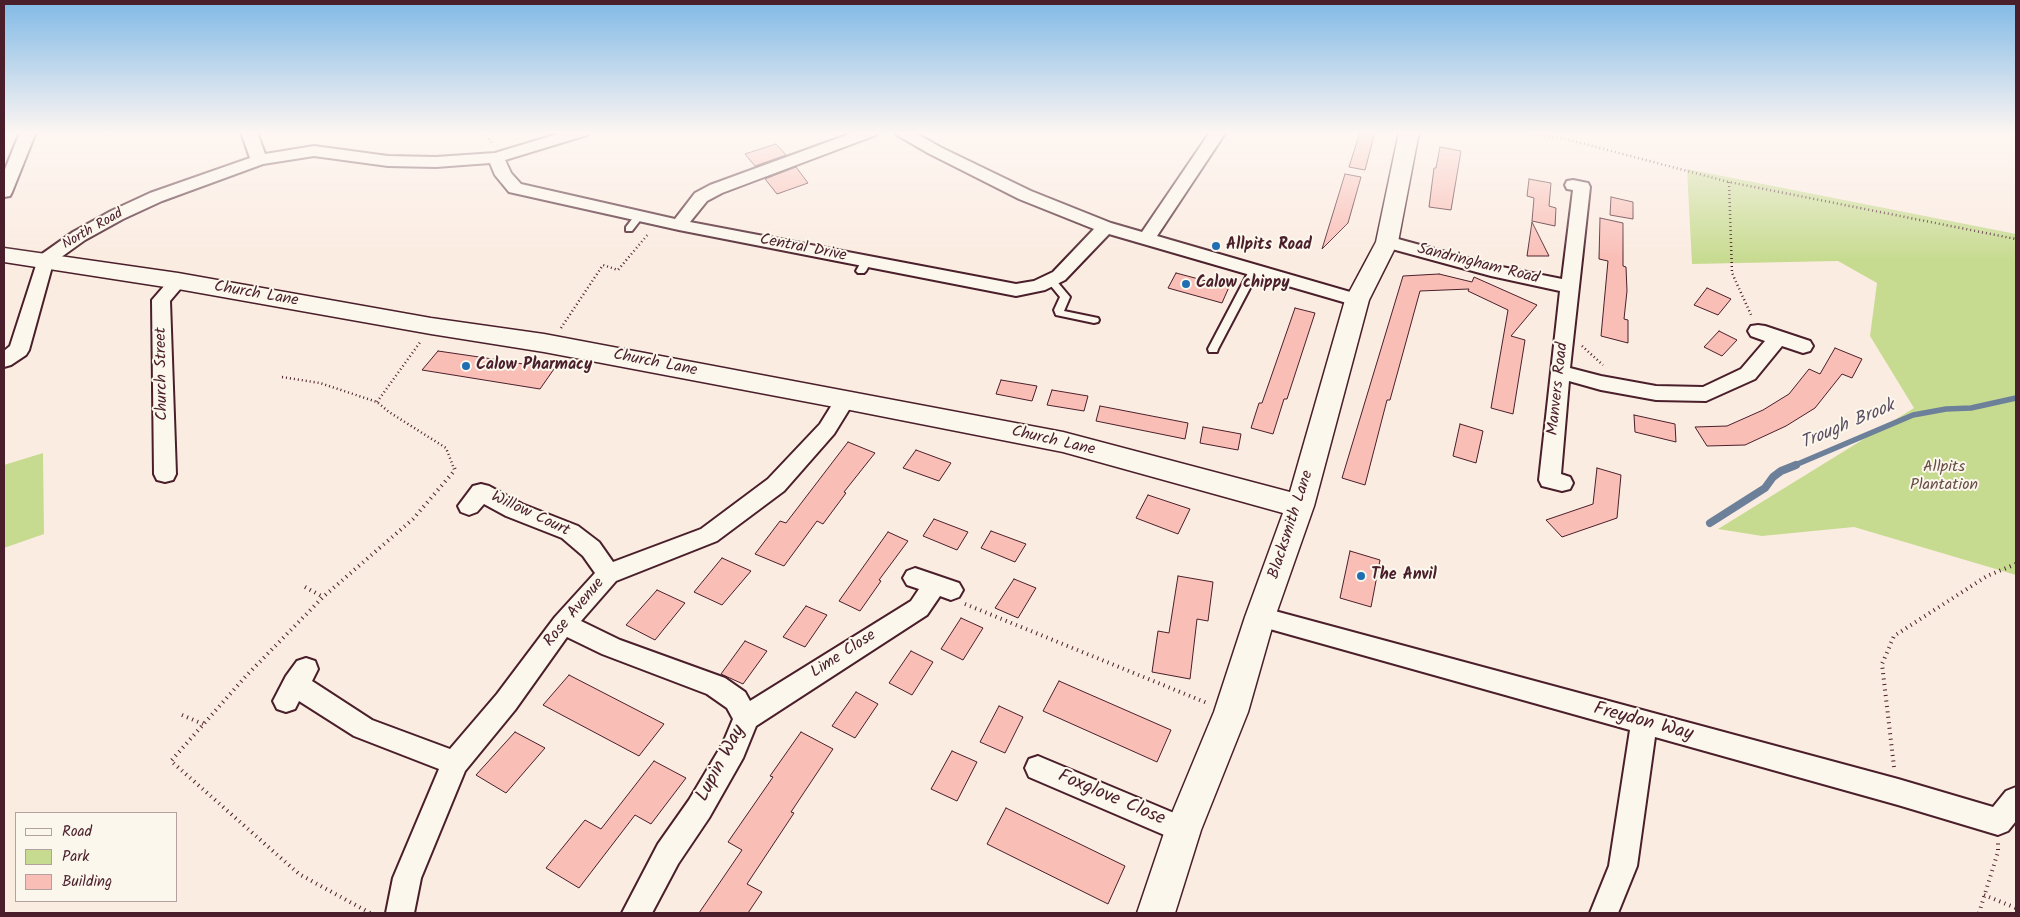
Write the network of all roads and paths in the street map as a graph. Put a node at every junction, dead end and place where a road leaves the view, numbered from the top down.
1 (11, 175) edge
2 (217, 175) edge
3 (503, 175) edge
4 (754, 175) edge
5 (983, 175) edge
6 (1189, 175) edge
7 (1400, 175) edge
8 (1702, 175) edge
9 (1729, 182) junction
10 (1573, 185) dead end
11 (4, 192) edge
12 (659, 221) junction
13 (679, 225) junction
14 (1106, 227) junction
15 (2016, 239) edge
16 (1146, 240) junction
17 (1387, 242) junction
18 (4, 255) edge
19 (45, 260) junction
20 (1254, 271) junction
21 (1051, 280) junction
22 (178, 281) junction
23 (1570, 287) junction
24 (1357, 300) junction
25 (1094, 320) dead end
26 (432, 326) junction
27 (1758, 331) joint
28 (1565, 332) junction
29 (1778, 338) junction
30 (544, 343) junction
31 (1803, 346) dead end
32 (1213, 350) dead end
33 (4, 360) edge
34 (1560, 372) junction
35 (282, 377) dead end
36 (1630, 388) junction
37 (845, 400) junction
38 (165, 474) dead end
39 (1549, 480) dead end
40 (480, 494) dead end
41 (1300, 506) junction
42 (2016, 564) edge
43 (608, 574) junction
44 (934, 584) joint
45 (305, 588) dead end
46 (323, 597) dead end
47 (1260, 617) junction
48 (562, 624) junction
49 (296, 685) dead end
50 (1231, 712) junction
51 (182, 715) dead end
52 (746, 718) junction
53 (1644, 723) junction
54 (203, 724) dead end
55 (455, 763) junction
56 (1038, 768) dead end
57 (1898, 792) junction
58 (2016, 800) edge
59 (1998, 822) junction
60 (1183, 830) junction
61 (1984, 895) junction
62 (2016, 908) edge
63 (400, 913) edge
64 (636, 913) edge
65 (1156, 913) edge
66 (1604, 913) edge
67 (1979, 913) edge

1 - 11 street
2 - 19 street, North Road
3 - 12 street, Central Drive
4 - 13 street
5 - 14 street
6 - 16 street
7 - 17 street, Blacksmith Lane
8 - 9 path
9 - 15 path
9 - 27 path
10 - 23 street, Manvers Road
12 - 13 street, Central Drive
12 - 30 path
13 - 21 street, Central Drive
14 - 16 street
14 - 21 street, Central Drive
16 - 20 street
17 - 23 street, Sandringham Road
17 - 24 street, Blacksmith Lane
18 - 19 street, Church Lane
19 - 22 street, Church Lane
19 - 33 street
20 - 24 street
20 - 32 lane
21 - 25 lane
22 - 26 street, Church Lane
22 - 38 street, Church Street
23 - 28 street, Manvers Road
24 - 41 street, Blacksmith Lane
26 - 30 street, Church Lane
26 - 35 path
27 - 29 street
28 - 34 street, Manvers Road
28 - 36 path
29 - 31 street
29 - 36 street
30 - 37 street, Church Lane
34 - 36 street
34 - 39 street, Manvers Road
37 - 41 street, Church Lane
37 - 43 street, Rose Avenue
40 - 43 street, Willow Court
41 - 47 street, Blacksmith Lane
42 - 57 path
43 - 48 street, Rose Avenue
44 - 50 path
44 - 52 street, Lime Close
45 - 46 path
47 - 50 street, Blacksmith Lane
47 - 53 street, Freydon Way
48 - 52 street, Lupin Way
48 - 55 street, Rose Avenue
49 - 55 street
50 - 60 street, Blacksmith Lane
51 - 54 path
52 - 64 street, Lupin Way
53 - 57 street, Freydon Way
53 - 66 street
55 - 63 street, Rose Avenue
56 - 60 street, Foxglove Close
57 - 59 street, Freydon Way
58 - 59 street
59 - 61 path
60 - 65 street, Blacksmith Lane
61 - 62 path
61 - 67 path

